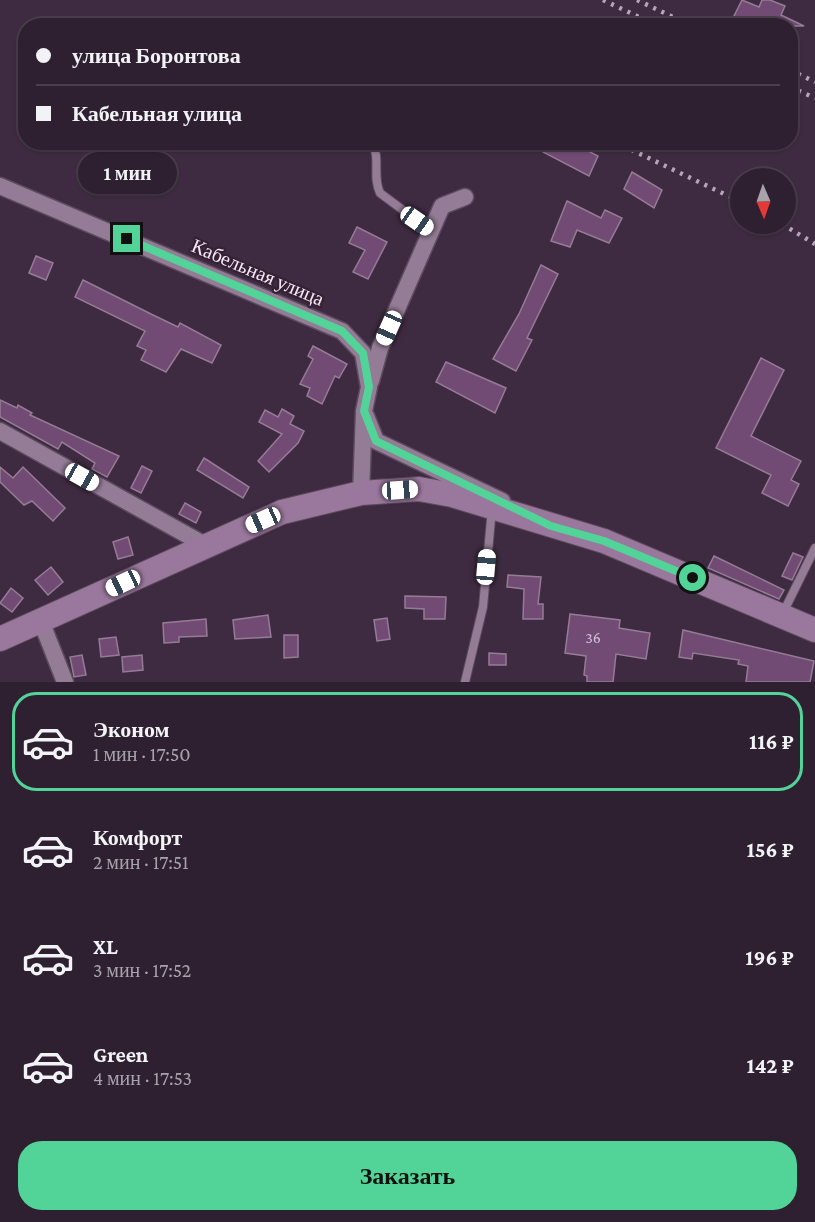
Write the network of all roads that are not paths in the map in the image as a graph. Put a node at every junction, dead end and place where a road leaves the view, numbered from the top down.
1 (375, 150) edge
2 (0, 186) edge
3 (465, 197) dead end
4 (431, 231) junction
5 (369, 387) junction
6 (364, 411) junction
7 (0, 431) edge
8 (361, 492) junction
9 (492, 506) junction
10 (551, 526) junction
11 (205, 545) junction
12 (815, 548) edge
13 (781, 616) junction
14 (41, 621) junction
15 (815, 630) edge
16 (0, 639) edge
17 (65, 682) edge
18 (465, 682) edge

1 - 4 lane
2 - 5 street, Кабельная улица
3 - 4 street
4 - 5 street
5 - 6 street, Кабельная улица
6 - 8 street, Кабельная улица
6 - 10 street
7 - 11 street
8 - 9 street
8 - 11 street
9 - 10 street
9 - 18 lane
10 - 13 street
11 - 14 street
12 - 13 lane
13 - 15 street
14 - 16 street
14 - 17 street

